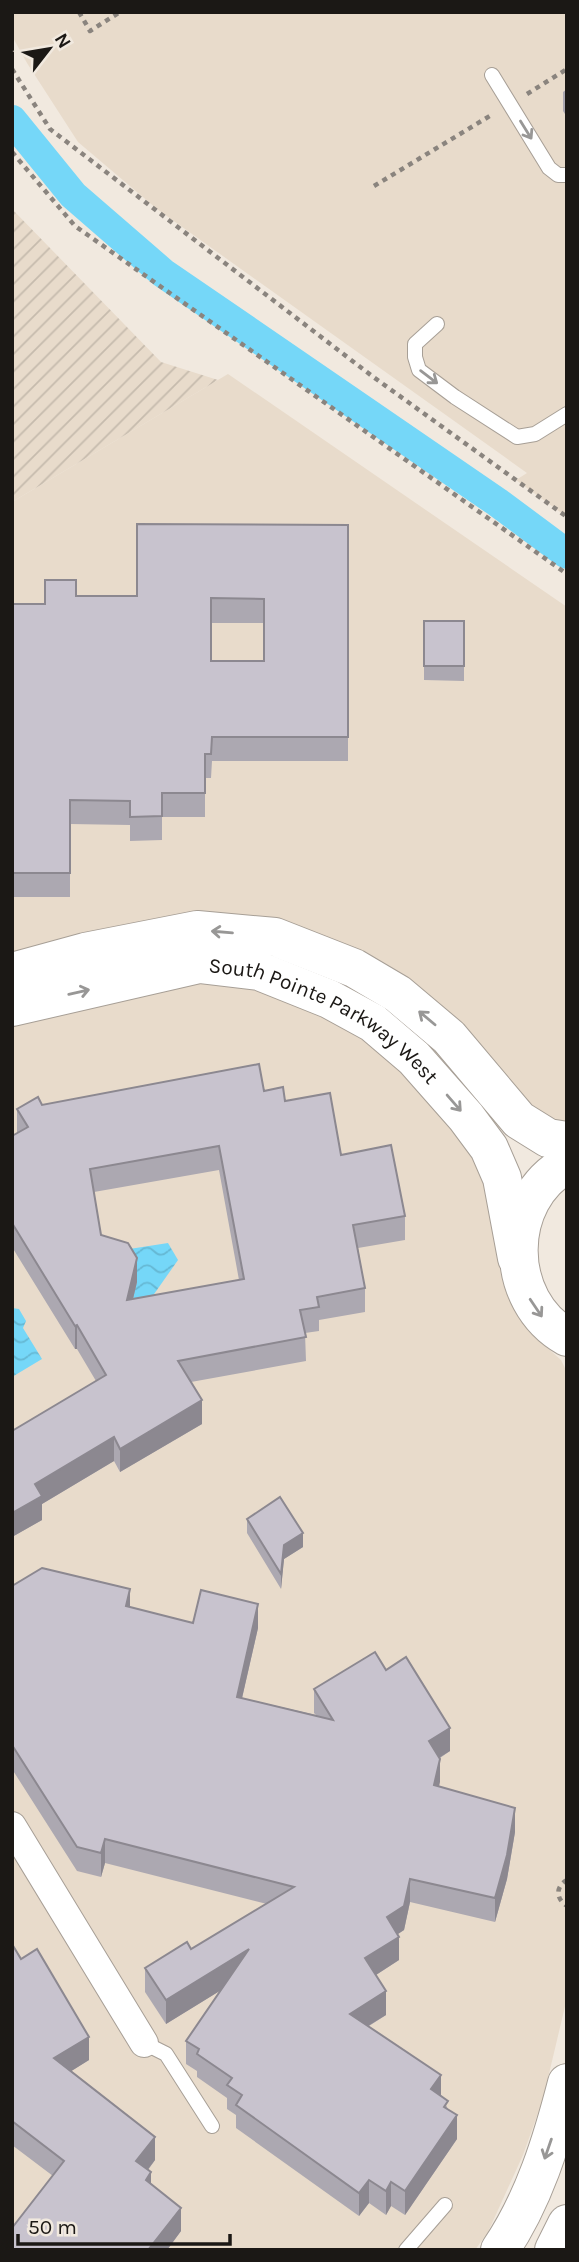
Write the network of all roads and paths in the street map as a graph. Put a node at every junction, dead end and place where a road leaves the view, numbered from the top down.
1 (79, 12) edge
2 (120, 12) edge
3 (12, 69) edge
4 (567, 69) edge
5 (492, 75) dead end
6 (520, 99) dead end
7 (502, 109) dead end
8 (12, 152) edge
9 (567, 175) edge
10 (374, 186) dead end
11 (437, 324) dead end
12 (567, 414) edge
13 (567, 517) edge
14 (567, 574) edge
15 (12, 972) edge
16 (12, 1007) edge
17 (567, 1141) edge
18 (567, 1164) edge
19 (517, 1258) junction
20 (567, 1338) edge
21 (12, 1826) edge
22 (567, 1880) edge
23 (567, 1906) edge
24 (144, 2043) joint
25 (567, 2083) edge
26 (212, 2126) dead end
27 (444, 2204) dead end
28 (567, 2224) edge
29 (406, 2250) edge
30 (500, 2250) edge
31 (554, 2250) edge

1 - 2 path
3 - 13 path
4 - 6 path
5 -> 9 lane
7 - 10 path
8 - 14 path
11 -> 12 lane
17 -> 15 street, South Pointe Parkway West
16 -> 19 street, South Pointe Parkway West
18 - 19 street
19 -> 20 street, South Pointe Parkway West
21 - 24 street
22 - 23 path
24 - 26 lane
25 -> 30 street
27 - 29 lane
28 - 31 street

